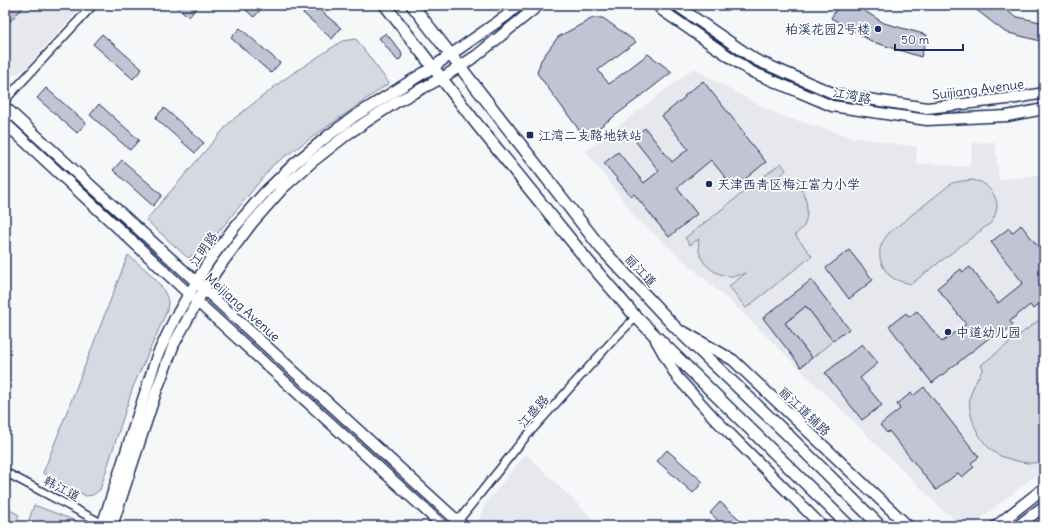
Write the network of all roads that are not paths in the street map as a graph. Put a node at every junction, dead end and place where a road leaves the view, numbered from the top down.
1 (93, 5) edge
2 (385, 5) edge
3 (412, 5) edge
4 (519, 5) edge
5 (539, 5) edge
6 (657, 5) edge
7 (676, 5) edge
8 (451, 54) junction
9 (433, 67) junction
10 (460, 67) junction
11 (442, 78) junction
12 (1044, 93) edge
13 (5, 100) edge
14 (5, 107) edge
15 (1044, 109) edge
16 (5, 123) edge
17 (196, 282) junction
18 (204, 289) junction
19 (188, 294) junction
20 (197, 301) junction
21 (636, 317) junction
22 (675, 327) junction
23 (654, 335) junction
24 (5, 472) edge
25 (1044, 488) edge
26 (1044, 506) edge
27 (458, 524) edge
28 (106, 525) edge
29 (443, 526) edge
30 (822, 526) edge
31 (850, 526) edge
32 (880, 526) edge
33 (908, 526) edge
34 (996, 526) edge
35 (1018, 526) edge

1 - 13 street
2 - 9 main road
3 - 8 main road, 丽江道
4 - 8 street, 江明路
5 - 10 street, 江明路
6 - 15 street, 江湾路
7 - 12 street, Suijiang Avenue
8 - 9 street, 江明路
8 - 10 main road, 丽江道
9 - 11 main road
9 - 17 street, 江明路
10 - 11 street, 江明路
10 - 22 main road, 丽江道
11 - 18 street, 江明路
11 - 21 main road
14 - 17 street, Meijiang Avenue
16 - 19 street, Meijiang Avenue
17 - 18 street, Meijiang Avenue
17 - 19 street, 江明路
18 - 20 street, 江明路
18 - 27 street, Meijiang Avenue
19 - 20 street, Meijiang Avenue
19 - 28 street, 江明路
20 - 28 street, 江明路
20 - 29 street, Meijiang Avenue
21 - 23 main road
21 - 27 street, 江盛路
22 - 32 main road, 丽江道
22 - 33 street, 丽江道辅路
23 - 30 street
23 - 31 main road
24 - 28 street, 韩江道
25 - 34 street
26 - 35 street

